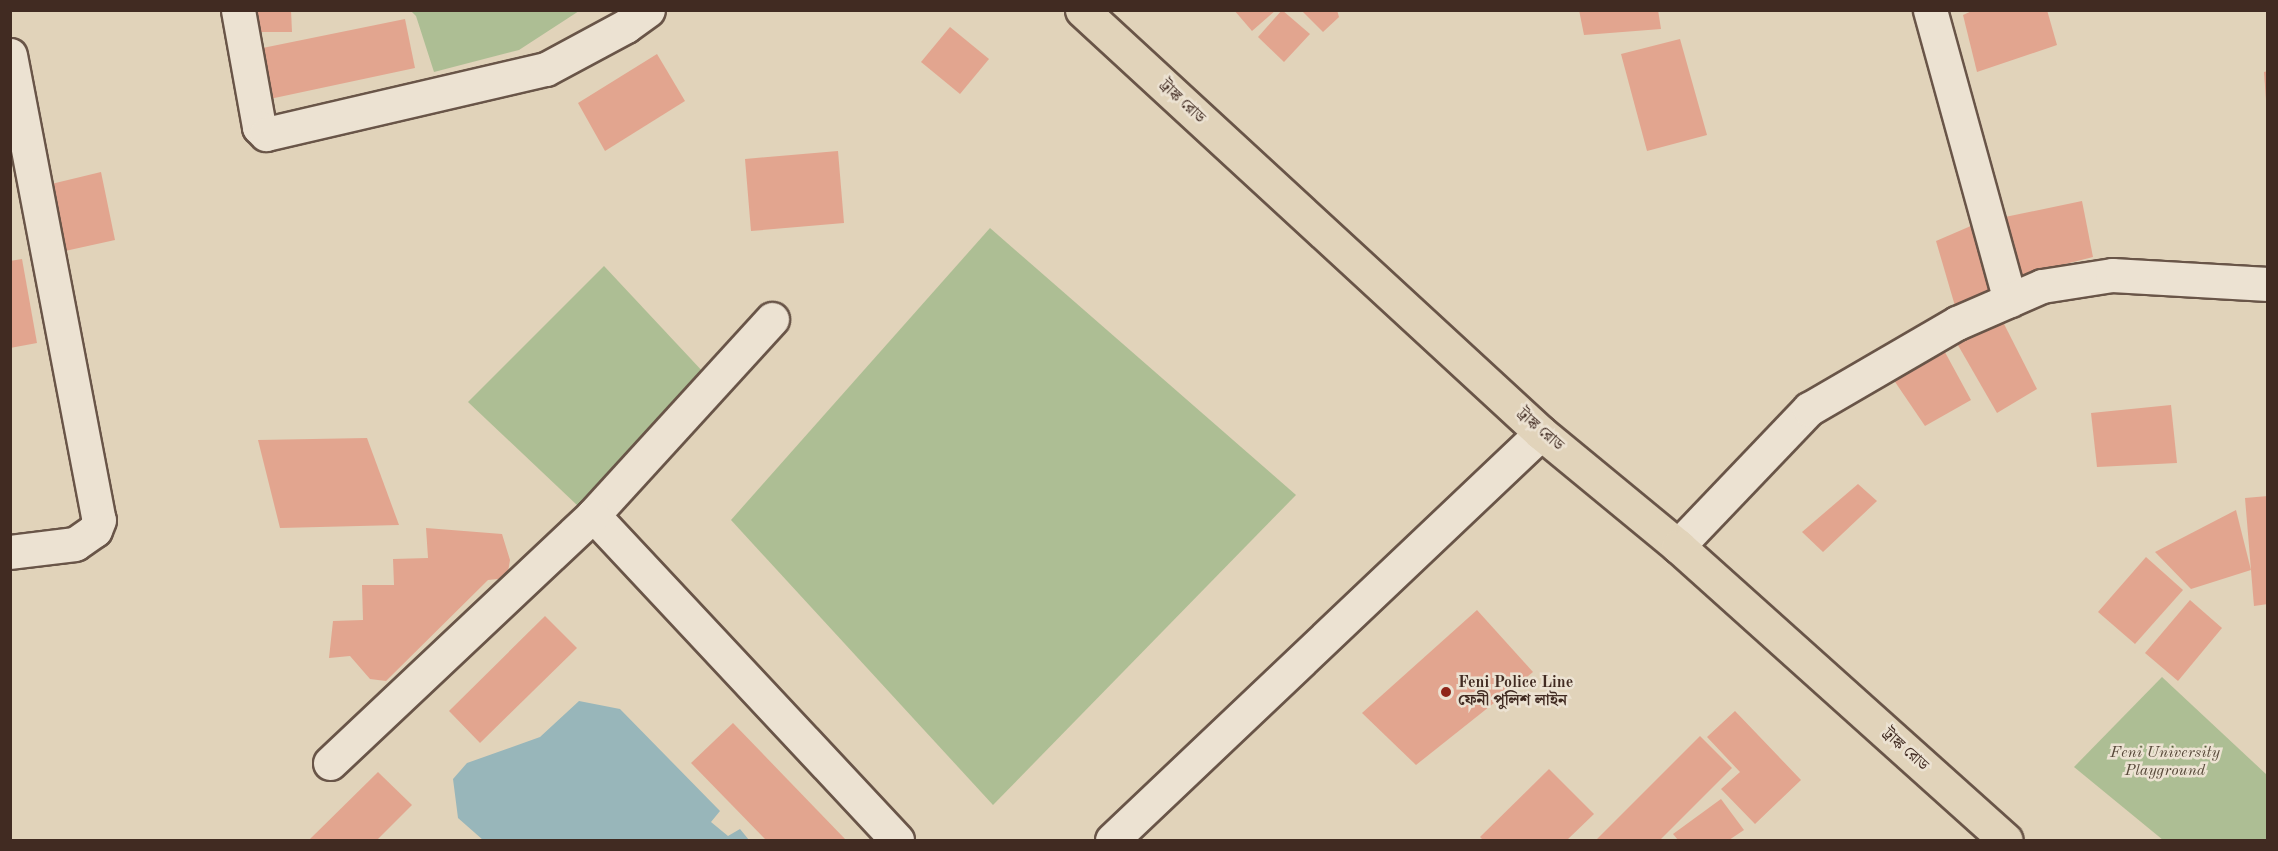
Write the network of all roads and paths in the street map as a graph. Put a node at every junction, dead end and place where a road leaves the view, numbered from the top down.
1 (238, 10) edge
2 (648, 10) edge
3 (1083, 10) edge
4 (1930, 10) edge
5 (10, 55) edge
6 (16, 117) edge
7 (2268, 284) edge
8 (2010, 300) junction
9 (772, 319) dead end
10 (1541, 433) junction
11 (593, 515) junction
12 (1678, 546) junction
13 (10, 552) edge
14 (330, 763) dead end
15 (897, 840) edge
16 (1112, 840) edge
17 (2006, 840) edge

1 - 2 street
3 - 10 main road, ট্রাঙ্ক রোড
4 - 8 street
5 - 6 street
6 - 13 street
7 - 8 street
8 - 12 street
9 - 11 street
10 - 12 main road, ট্রাঙ্ক রোড
10 - 16 street
11 - 14 street
11 - 15 street
12 - 17 main road, ট্রাঙ্ক রোড

